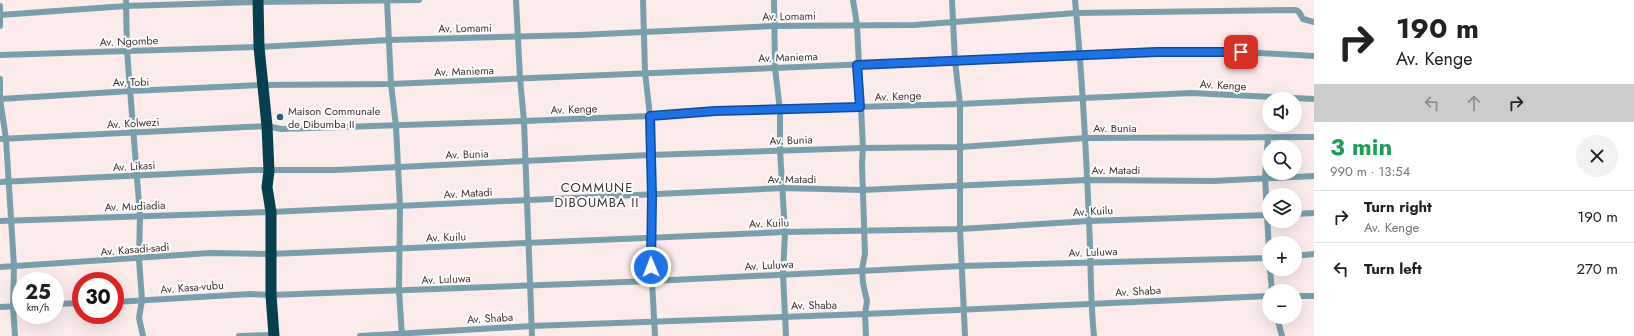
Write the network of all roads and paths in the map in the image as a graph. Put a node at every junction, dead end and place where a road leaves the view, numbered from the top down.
1 (387, 0) edge
2 (419, 0) edge
3 (516, 0) edge
4 (643, 0) edge
5 (774, 0) edge
6 (853, 0) edge
7 (952, 0) edge
8 (1074, 0) edge
9 (258, 1) edge
10 (126, 3) edge
11 (0, 6) edge
12 (1076, 13) junction
13 (0, 15) edge
14 (952, 21) junction
15 (1314, 22) edge
16 (857, 25) junction
17 (0, 26) edge
18 (774, 26) junction
19 (644, 32) junction
20 (517, 37) junction
21 (389, 40) junction
22 (259, 47) junction
23 (127, 51) junction
24 (0, 55) edge
25 (1079, 55) junction
26 (1314, 56) edge
27 (955, 61) junction
28 (857, 65) junction
29 (775, 68) junction
30 (645, 72) junction
31 (520, 78) junction
32 (0, 79) edge
33 (391, 84) junction
34 (262, 85) junction
35 (131, 91) junction
36 (1084, 98) junction
37 (0, 99) edge
38 (1314, 99) edge
39 (960, 104) junction
40 (860, 107) junction
41 (780, 110) junction
42 (650, 116) junction
43 (524, 122) junction
44 (267, 126) junction
45 (396, 126) junction
46 (135, 133) junction
47 (1268, 137) junction
48 (1314, 137) edge
49 (1086, 138) junction
50 (3, 139) edge
51 (1268, 140) edge
52 (961, 146) junction
53 (863, 148) junction
54 (780, 150) junction
55 (650, 155) junction
56 (525, 161) junction
57 (397, 166) junction
58 (269, 172) junction
59 (137, 176) junction
60 (1302, 176) edge
61 (1314, 176) edge
62 (1262, 178) edge
63 (1087, 180) junction
64 (0, 182) edge
65 (8, 182) junction
66 (960, 186) junction
67 (784, 188) junction
68 (862, 190) junction
69 (652, 196) junction
70 (527, 200) junction
71 (400, 206) junction
72 (271, 212) junction
73 (1314, 213) edge
74 (1302, 214) edge
75 (1262, 215) edge
76 (140, 216) junction
77 (11, 220) junction
78 (0, 221) edge
79 (1089, 221) junction
80 (960, 229) junction
81 (863, 231) junction
82 (785, 232) junction
83 (651, 238) junction
84 (528, 243) junction
85 (399, 249) junction
86 (270, 254) junction
87 (1314, 254) edge
88 (1302, 255) edge
89 (1262, 258) edge
90 (139, 259) junction
91 (1090, 262) junction
92 (14, 266) junction
93 (962, 266) junction
94 (0, 267) edge
95 (14, 272) edge
96 (863, 272) junction
97 (783, 275) junction
98 (652, 281) junction
99 (529, 286) junction
100 (399, 290) junction
101 (271, 295) junction
102 (1262, 296) edge
103 (1302, 296) edge
104 (1314, 296) edge
105 (142, 300) junction
106 (124, 301) edge
107 (1090, 303) junction
108 (12, 306) edge
109 (0, 307) edge
110 (963, 309) junction
111 (865, 314) junction
112 (785, 315) junction
113 (654, 320) junction
114 (14, 324) edge
115 (1279, 324) edge
116 (532, 326) junction
117 (402, 334) edge
118 (276, 335) edge
119 (15, 336) edge
120 (143, 336) edge
121 (239, 336) edge
122 (360, 336) edge
123 (532, 336) edge
124 (655, 336) edge
125 (786, 336) edge
126 (866, 336) edge
127 (965, 336) edge
128 (1094, 336) edge
129 (1282, 336) edge

1 - 2 street
1 - 9 street
1 - 21 street
3 - 20 street
4 - 19 street
5 - 18 street
6 - 16 street
7 - 14 street
8 - 12 street
9 - 10 street
9 - 22 highway
10 - 13 street
10 - 23 street
11 - 13 street
12 - 14 street, Av. Lomami
12 - 15 street, Av. Lomami
12 - 25 street
13 - 17 street
14 - 16 street, Av. Lomami
14 - 27 street
16 - 18 street, Av. Lomami
16 - 28 street
18 - 19 street, Av. Lomami
18 - 29 street
19 - 20 street, Av. Lomami
19 - 30 street
20 - 21 street, Av. Lomami
20 - 31 street
21 - 22 street, Av. Lomami
21 - 33 street
22 - 23 street, Av. Ngombe
22 - 34 highway
23 - 24 street, Av. Ngombe
23 - 35 street
25 - 26 street, Av. Maniema
25 - 27 street, Av. Maniema
25 - 36 street
27 - 28 street, Av. Maniema
27 - 39 street
28 - 29 street, Av. Maniema
28 - 40 street
29 - 30 street, Av. Maniema
29 - 41 street
30 - 31 street, Av. Maniema
30 - 42 street
31 - 33 street, Av. Maniema
31 - 43 street
32 - 37 street
33 - 34 street, Av. Maniema
33 - 45 street
34 - 35 street, Av. Tobi
34 - 44 highway
35 - 37 street, Av. Tobi
35 - 46 street
36 - 38 street, Av. Kenge
36 - 39 street, Av. Kenge
36 - 49 street
37 - 50 street
39 - 40 street, Av. Kenge
39 - 52 street
40 - 41 street, Av. Kenge
40 - 53 street
41 - 42 street, Av. Kenge
41 - 54 street
42 - 43 street, Av. Kenge
42 - 55 street
43 - 45 street, Av. Kenge
43 - 56 street
44 - 45 street, Av. Kenge
44 - 46 street, Av. Kolwezi
44 - 58 highway
45 - 57 street
46 - 50 street, Av. Kolwezi
46 - 59 street
47 - 48 street, Av. Bunia
47 - 49 street, Av. Bunia
47 - 51 street
49 - 52 street, Av. Bunia
49 - 63 street
50 - 65 street
52 - 53 street, Av. Bunia
52 - 66 street
53 - 54 street, Av. Bunia
53 - 68 street
54 - 55 street, Av. Bunia
54 - 67 street
55 - 56 street, Av. Bunia
55 - 69 street
56 - 57 street, Av. Bunia
56 - 70 street
57 - 58 street, Av. Bunia
57 - 71 street
58 - 59 street, Av. Likasi
58 - 72 highway
59 - 65 street, Av. Likasi
59 - 76 street
60 - 61 street, Av. Matadi
62 - 63 street, Av. Matadi
63 - 66 street, Av. Matadi
63 - 79 street
64 - 65 street, Av. Likasi
65 - 77 street
66 - 68 street, Av. Matadi
66 - 80 street
67 - 68 street, Av. Matadi
67 - 69 street, Av. Matadi
67 - 82 street
68 - 81 street
69 - 70 street, Av. Matadi
69 - 83 street
70 - 71 street, Av. Matadi
70 - 84 street
71 - 72 street, Av. Matadi
71 - 85 street
72 - 76 street, Av. Mudiadia
72 - 86 highway
73 - 74 street
75 - 79 street, Av. Kuilu
76 - 77 street, Av. Mudiadia
76 - 90 street
77 - 78 street, Av. Mudiadia
77 - 92 street
79 - 80 street, Av. Kuilu
79 - 91 street
80 - 81 street, Av. Kuilu
80 - 93 street
81 - 82 street, Av. Kuilu
81 - 96 street
82 - 83 street, Av. Kuilu
82 - 97 street
83 - 84 street, Av. Kuilu
83 - 98 street
84 - 85 street, Av. Kuilu
84 - 99 street
85 - 86 street, Av. Kuilu
85 - 100 street
86 - 90 street, Av. Kasadi-sadi
86 - 101 highway
87 - 88 street
89 - 91 street, Av. Luluwa
90 - 92 street, Av. Kasadi-sadi
90 - 105 street
91 - 93 street, Av. Luluwa
91 - 107 street
92 - 94 street, Av. Kasadi-sadi
92 - 95 street
93 - 96 street, Av. Luluwa
93 - 110 street
96 - 97 street, Av. Luluwa
96 - 111 street
97 - 98 street, Av. Luluwa
97 - 112 street
98 - 99 street, Av. Luluwa
98 - 113 street
99 - 100 street, Av. Luluwa
99 - 116 street
100 - 101 street, Av. Luluwa
100 - 117 street
101 - 105 street, Av. Kasa-vubu
101 - 118 highway
102 - 107 street, Av. Shaba
103 - 104 street
105 - 106 street, Av. Kasa-vubu
105 - 120 street
107 - 110 street, Av. Shaba
107 - 128 street
108 - 109 street
110 - 111 street, Av. Shaba
110 - 127 street
111 - 112 street, Av. Shaba
111 - 126 street
112 - 113 street, Av. Shaba
112 - 125 street
113 - 116 street, Av. Shaba
113 - 124 street
114 - 119 street
115 - 129 street
116 - 117 street, Av. Shaba
116 - 123 street
117 - 122 street, Av. Shaba
118 - 121 street

